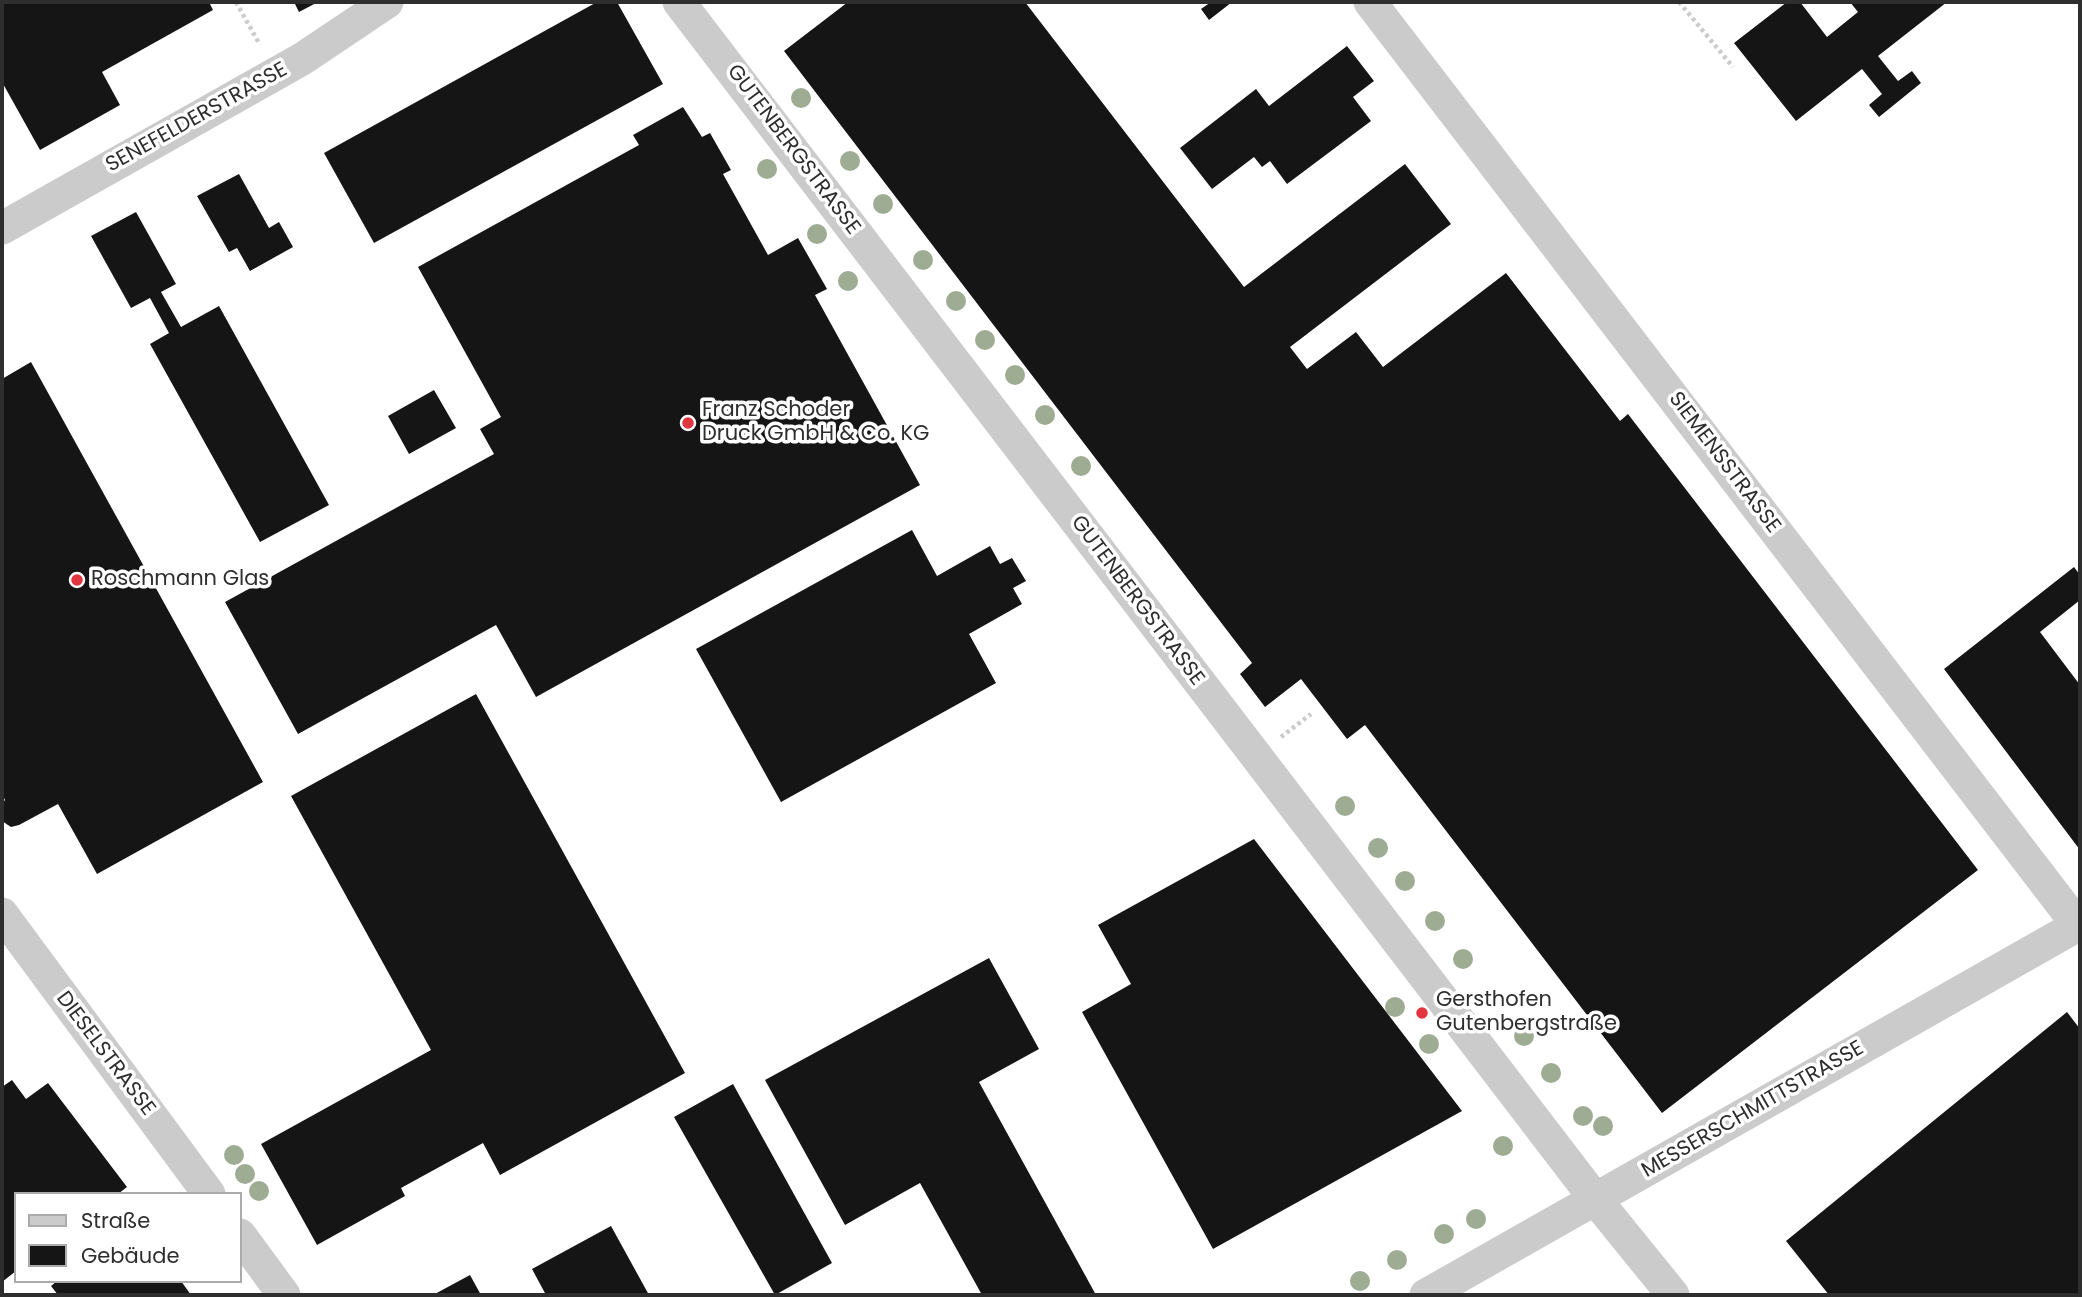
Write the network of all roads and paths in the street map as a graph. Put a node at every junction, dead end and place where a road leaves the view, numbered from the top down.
1 (236, 2) edge
2 (387, 2) edge
3 (679, 2) edge
4 (1370, 2) edge
5 (1679, 2) edge
6 (1733, 67) dead end
7 (276, 73) junction
8 (2, 228) edge
9 (2, 914) edge
10 (2079, 925) edge
11 (208, 1192) edge
12 (1596, 1200) junction
13 (242, 1238) edge
14 (285, 1295) edge
15 (1426, 1295) edge
16 (1673, 1295) edge

1 - 7 path
2 - 7 street, SENEFELDERSTRASSE
3 - 12 street, GUTENBERGSTRASSE
4 - 10 street, SIEMENSSTRASSE
5 - 6 path
7 - 8 street, SENEFELDERSTRASSE
9 - 11 street, DIESELSTRASSE
10 - 12 street, MESSERSCHMITTSTRASSE
12 - 15 street, MESSERSCHMITTSTRASSE
12 - 16 street, GUTENBERGSTRASSE
13 - 14 street

